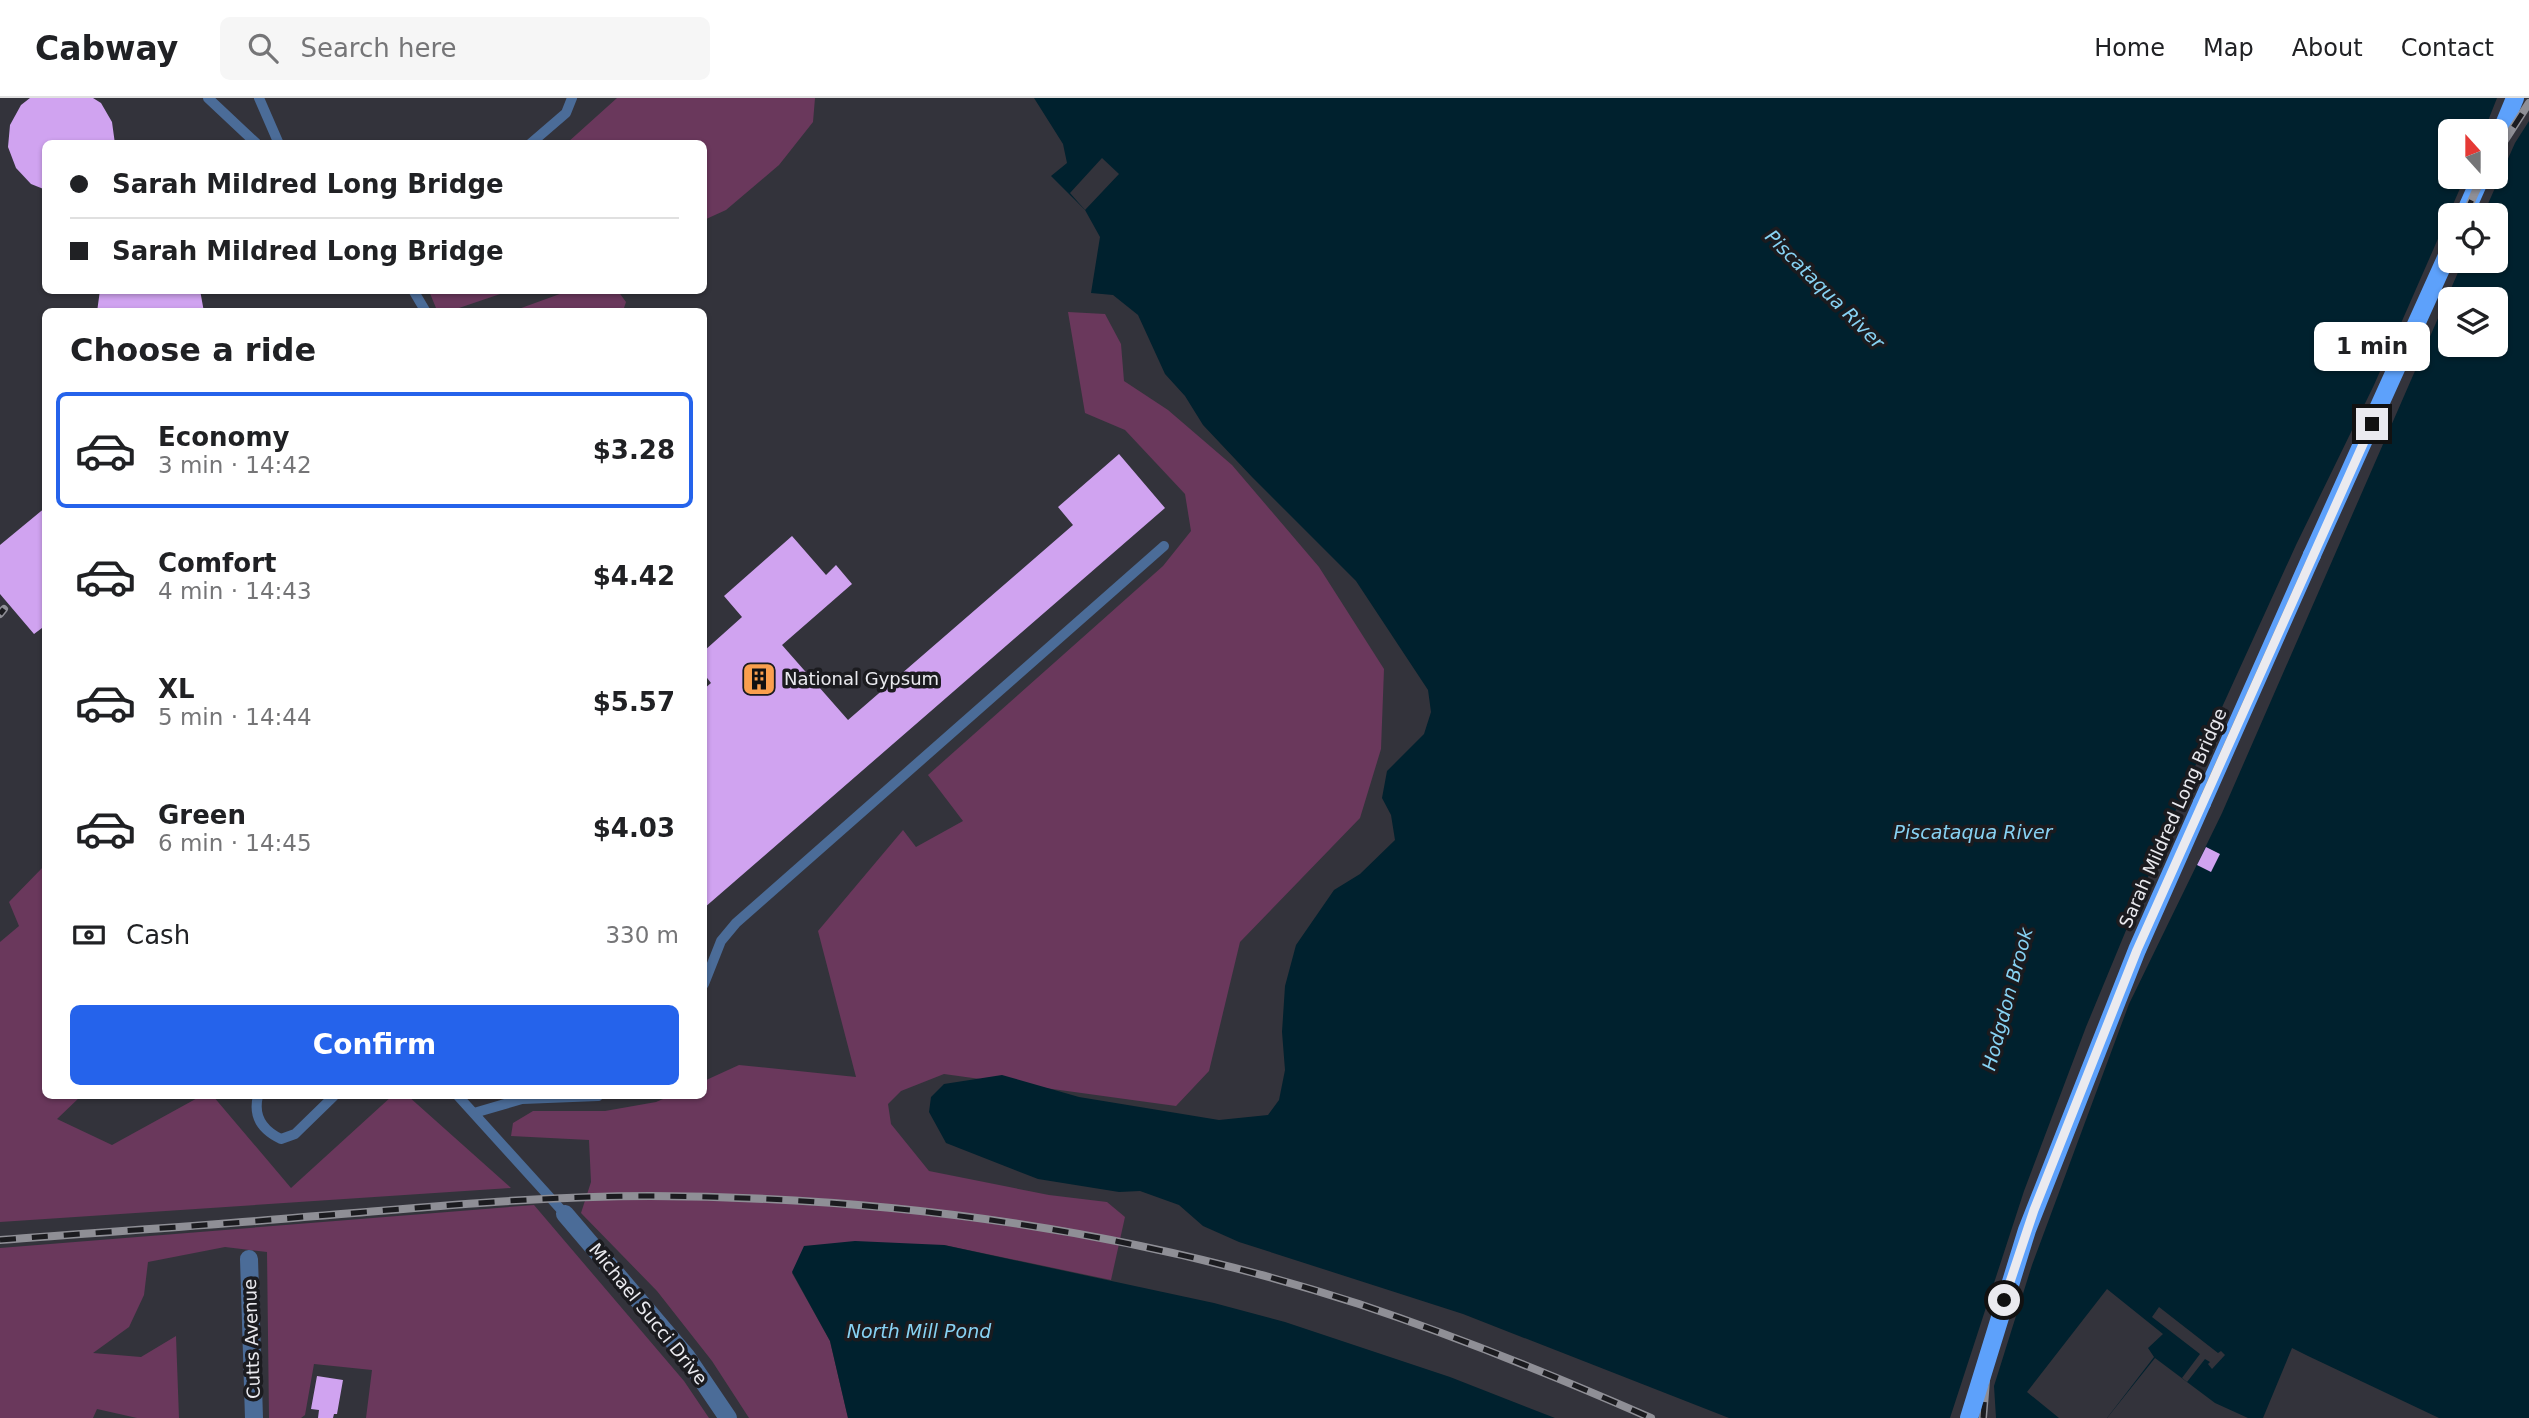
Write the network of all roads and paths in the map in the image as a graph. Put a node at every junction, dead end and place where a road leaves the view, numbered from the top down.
1 (208, 98) edge
2 (259, 98) edge
3 (572, 98) edge
4 (2515, 98) edge
5 (2506, 119) edge
6 (253, 140) edge
7 (277, 140) edge
8 (535, 140) edge
9 (2439, 273) edge
10 (1164, 547) dead end
11 (707, 977) edge
12 (257, 1099) edge
13 (331, 1099) edge
14 (461, 1099) edge
15 (523, 1099) edge
16 (474, 1113) junction
17 (565, 1213) joint
18 (249, 1259) dead end
19 (254, 1418) edge
20 (727, 1418) edge
21 (1969, 1418) edge

1 - 6 lane
2 - 7 lane
3 - 8 lane
4 - 5 main road
9 - 21 main road, Sarah Mildred Long Bridge, bridge
10 - 11 lane
12 - 13 lane
14 - 16 lane
15 - 16 lane
16 - 17 lane
17 - 20 street, Michael Succi Drive
18 - 19 street, Cutts Avenue

